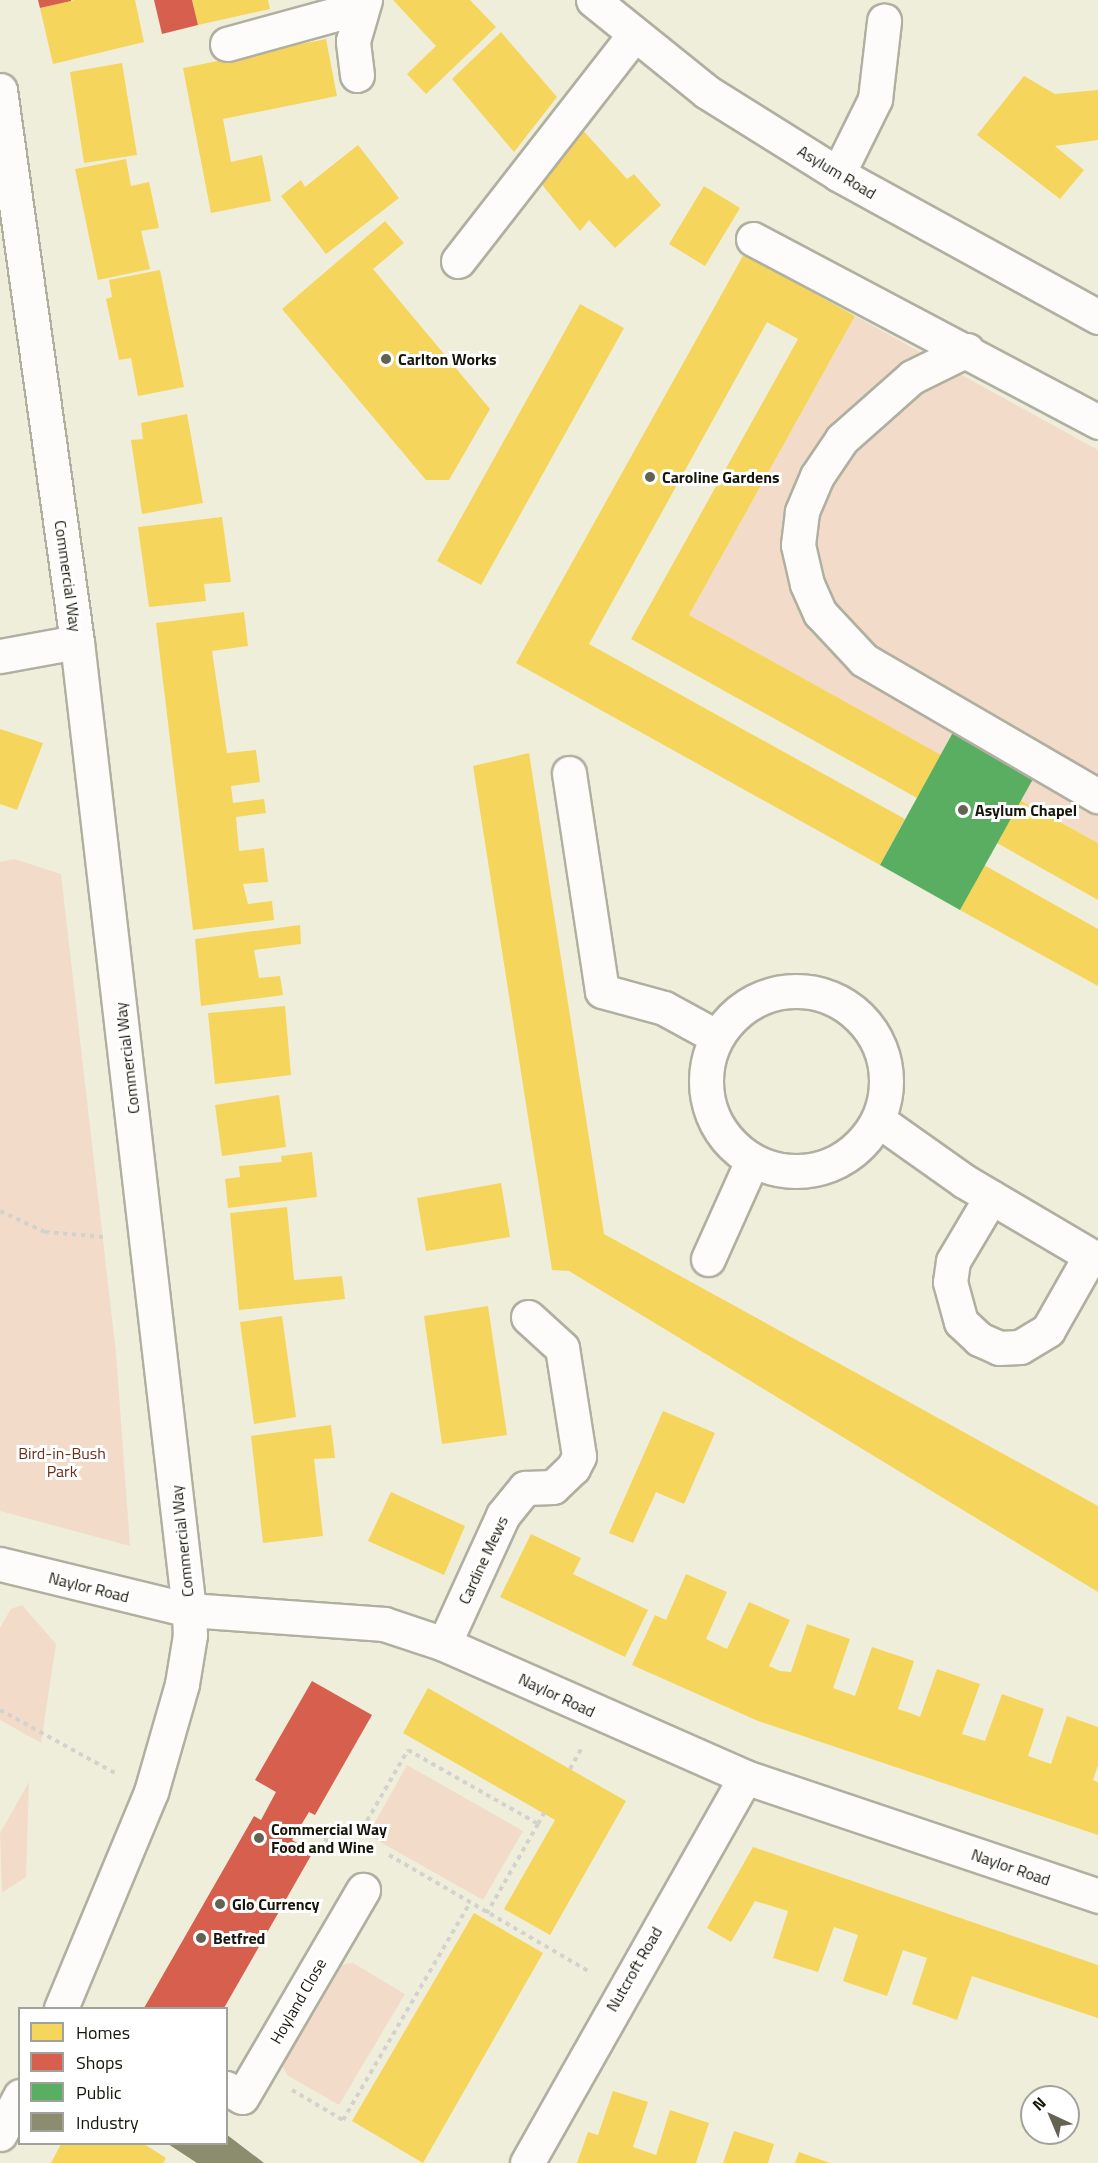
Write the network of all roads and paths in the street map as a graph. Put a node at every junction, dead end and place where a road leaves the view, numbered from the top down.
1 (593, 0) edge
2 (363, 3) edge
3 (884, 21) dead end
4 (634, 35) junction
5 (227, 44) dead end
6 (357, 75) dead end
7 (0, 90) edge
8 (837, 174) junction
9 (753, 239) dead end
10 (458, 261) dead end
11 (1098, 317) edge
12 (967, 350) junction
13 (1098, 422) edge
14 (77, 642) junction
15 (0, 656) edge
16 (569, 773) dead end
17 (1098, 796) edge
18 (717, 1037) junction
19 (878, 1120) junction
20 (752, 1161) junction
21 (991, 1197) junction
22 (0, 1211) edge
23 (111, 1236) dead end
24 (1094, 1258) edge
25 (708, 1259) dead end
26 (528, 1317) dead end
27 (0, 1564) edge
28 (189, 1610) junction
29 (444, 1644) junction
30 (0, 1710) edge
31 (745, 1777) junction
32 (151, 1792) junction
33 (544, 1813) dead end
34 (538, 1824) junction
35 (301, 1825) dead end
36 (349, 1853) junction
37 (369, 1879) junction
38 (1098, 1896) edge
39 (470, 1903) junction
40 (488, 1913) junction
41 (621, 1990) junction
42 (71, 2004) edge
43 (258, 2070) junction
44 (228, 2089) edge
45 (18, 2100) edge
46 (0, 2134) edge
47 (527, 2163) edge

1 - 4 street, Asylum Road
2 - 5 street
2 - 6 street
3 - 8 street
4 - 8 street, Asylum Road
4 - 10 street
7 - 14 street, Commercial Way
8 - 11 street, Asylum Road
9 - 12 street
12 - 13 street
12 - 17 street
14 - 15 street
14 - 28 street, Commercial Way
16 - 18 street
18 - 19 street
18 - 20 street
19 - 20 street
19 - 21 street
20 - 25 street
21 - 24 street
21 - 24 street
22 - 23 path
26 - 29 street, Cardine Mews
27 - 28 street, Naylor Road
28 - 29 street, Naylor Road
28 - 32 street, Commercial Way
29 - 31 street, Naylor Road
30 - 32 path
31 - 38 street, Naylor Road
31 - 41 street, Nutcroft Road
32 - 42 street, Commercial Way
33 - 34 path
34 - 36 path
34 - 40 path
35 - 36 path
36 - 37 path
37 - 39 path
37 - 43 street, Hoyland Close
39 - 40 path
39 - 43 path
40 - 41 path
41 - 47 street, Nutcroft Road
43 - 44 street, Hoyland Close
45 - 46 street

